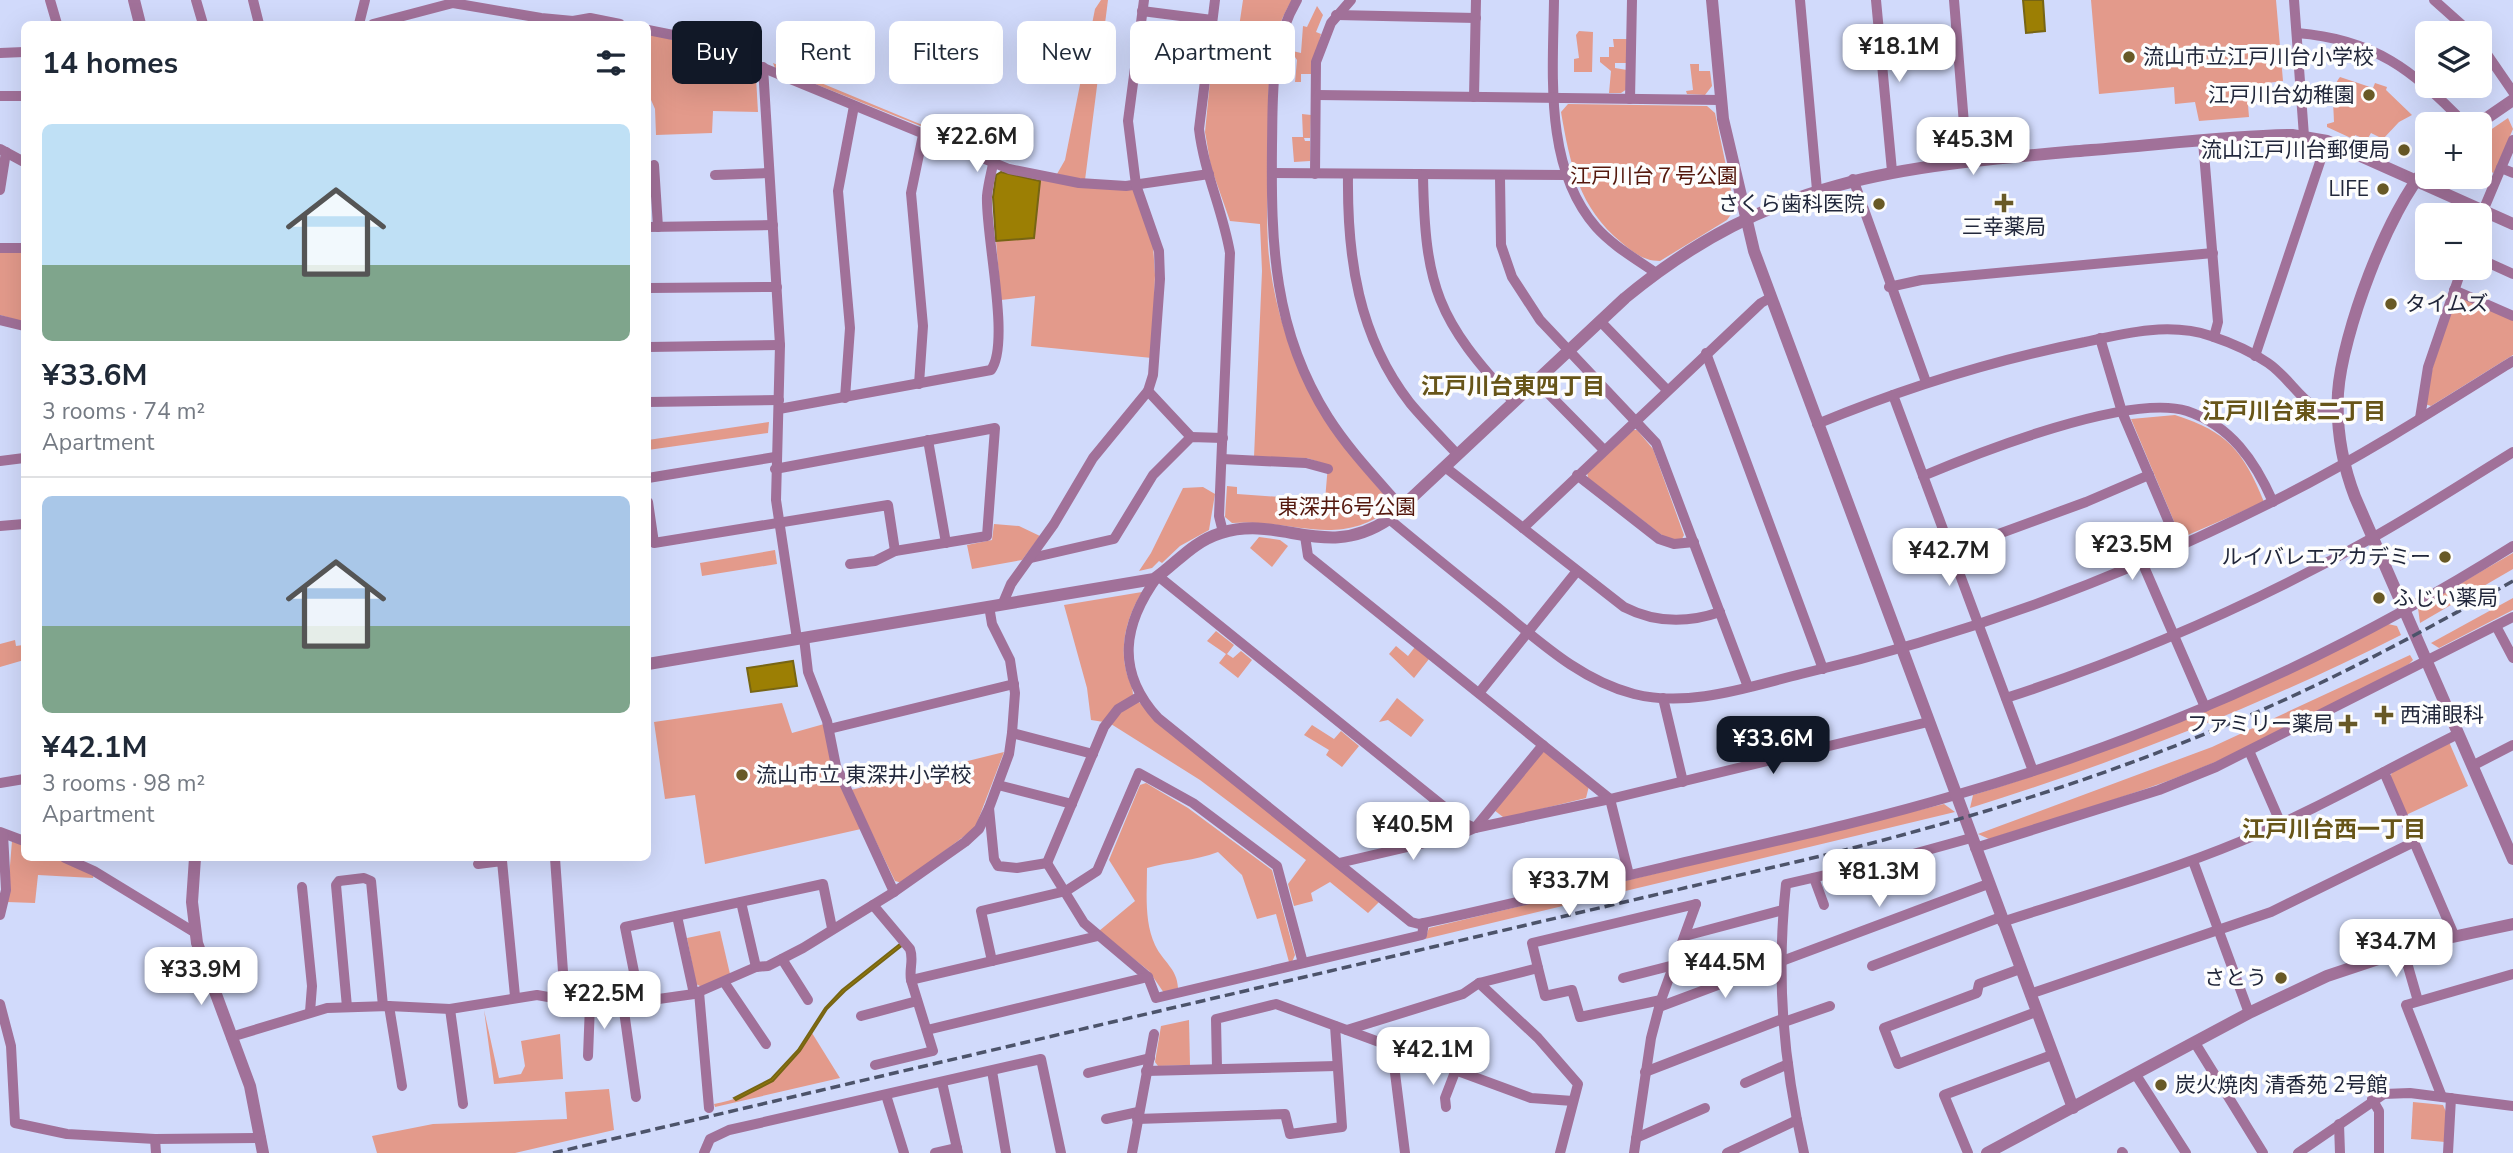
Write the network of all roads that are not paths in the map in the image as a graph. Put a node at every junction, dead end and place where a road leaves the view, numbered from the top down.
1 (50, 0) edge
2 (134, 0) edge
3 (197, 0) edge
4 (253, 0) edge
5 (366, 0) edge
6 (1215, 0) edge
7 (1297, 0) edge
8 (1351, 0) edge
9 (1476, 0) edge
10 (1554, 0) edge
11 (1632, 0) edge
12 (1712, 0) edge
13 (1800, 0) edge
14 (1876, 0) edge
15 (1954, 0) edge
16 (2294, 0) edge
17 (2434, 0) edge
18 (446, 2) edge
19 (1143, 6) edge
20 (1336, 15) junction
21 (1476, 18) junction
22 (1212, 20) junction
23 (56, 21) edge
24 (139, 21) edge
25 (202, 21) edge
26 (258, 21) edge
27 (360, 21) edge
28 (383, 21) edge
29 (574, 21) edge
30 (586, 21) edge
31 (605, 21) edge
32 (2458, 21) edge
33 (651, 31) edge
34 (2297, 33) junction
35 (21, 52) edge
36 (0, 53) edge
37 (2492, 61) edge
38 (763, 67) junction
39 (2513, 92) edge
40 (1317, 95) junction
41 (0, 96) edge
42 (21, 96) edge
43 (1474, 97) junction
44 (1553, 97) junction
45 (1630, 99) junction
46 (1720, 100) junction
47 (2513, 100) edge
48 (854, 106) junction
49 (2453, 112) edge
50 (2492, 114) edge
51 (923, 135) junction
52 (2304, 135) junction
53 (2513, 140) edge
54 (2203, 141) junction
55 (2327, 141) junction
56 (3, 151) edge
57 (21, 160) edge
58 (1967, 161) junction
59 (993, 164) junction
60 (654, 165) dead end
61 (2501, 168) junction
62 (1892, 171) junction
63 (769, 173) junction
64 (1272, 173) junction
65 (2513, 173) edge
66 (1209, 174) junction
67 (1315, 174) junction
68 (1348, 174) junction
69 (715, 175) dead end
70 (1567, 175) junction
71 (1423, 176) junction
72 (1500, 177) junction
73 (1853, 179) junction
74 (2415, 180) joint
75 (1136, 185) junction
76 (2433, 189) edge
77 (0, 190) edge
78 (1816, 190) junction
79 (2460, 203) edge
80 (2487, 203) edge
81 (2492, 217) edge
82 (1745, 219) junction
83 (2513, 224) edge
84 (773, 225) junction
85 (653, 227) edge
86 (0, 248) edge
87 (21, 248) edge
88 (2213, 253) junction
89 (2492, 264) edge
90 (1656, 272) junction
91 (2513, 274) edge
92 (2457, 280) edge
93 (777, 287) junction
94 (1889, 287) junction
95 (651, 288) edge
96 (2454, 289) junction
97 (1770, 299) junction
98 (2513, 316) edge
99 (0, 320) edge
100 (1600, 321) junction
101 (21, 325) edge
102 (2214, 337) junction
103 (2100, 338) junction
104 (780, 345) junction
105 (651, 347) edge
106 (1568, 351) junction
107 (1706, 353) junction
108 (2255, 356) junction
109 (2513, 361) edge
110 (1536, 381) junction
111 (1926, 382) junction
112 (919, 384) junction
113 (1667, 390) junction
114 (1147, 391) junction
115 (1893, 395) junction
116 (845, 398) junction
117 (651, 402) edge
118 (1514, 402) junction
119 (779, 405) junction
120 (2122, 412) junction
121 (2337, 415) junction
122 (2420, 418) junction
123 (1636, 421) junction
124 (1817, 424) junction
125 (1191, 437) junction
126 (1223, 438) junction
127 (928, 440) junction
128 (1604, 450) junction
129 (2513, 452) edge
130 (1458, 455) junction
131 (775, 457) junction
132 (21, 458) edge
133 (1222, 459) junction
134 (0, 461) edge
135 (2343, 464) junction
136 (1445, 467) junction
137 (775, 469) junction
138 (1328, 469) dead end
139 (1577, 475) junction
140 (2149, 475) junction
141 (1923, 476) junction
142 (651, 478) edge
143 (2273, 502) junction
144 (1402, 508) junction
145 (1389, 519) junction
146 (651, 522) edge
147 (21, 524) edge
148 (779, 524) junction
149 (0, 526) edge
150 (1522, 528) junction
151 (1223, 533) junction
152 (1306, 536) junction
153 (2372, 538) junction
154 (1694, 542) junction
155 (946, 543) junction
156 (2179, 546) junction
157 (2513, 546) edge
158 (895, 551) junction
159 (1952, 551) junction
160 (1030, 558) junction
161 (2142, 562) junction
162 (850, 564) dead end
163 (1577, 571) junction
164 (1158, 576) junction
165 (1003, 603) junction
166 (989, 606) junction
167 (2403, 610) junction
168 (1720, 611) junction
169 (2513, 617) edge
170 (1978, 624) junction
171 (2496, 625) junction
172 (1527, 632) junction
173 (2173, 635) junction
174 (800, 639) junction
175 (1900, 648) junction
176 (2513, 658) edge
177 (2426, 662) junction
178 (651, 664) edge
179 (1823, 669) junction
180 (1014, 684) junction
181 (1748, 687) junction
182 (1479, 693) junction
183 (1140, 696) junction
184 (1663, 698) junction
185 (2006, 698) junction
186 (2205, 706) junction
187 (1928, 722) junction
188 (829, 729) junction
189 (1012, 733) junction
190 (2458, 734) junction
191 (1543, 745) junction
192 (2513, 745) edge
193 (2250, 753) junction
194 (1093, 754) junction
195 (2472, 766) junction
196 (2033, 771) junction
197 (2384, 772) junction
198 (21, 780) edge
199 (1683, 782) junction
200 (0, 783) edge
201 (998, 785) junction
202 (1955, 796) junction
203 (1610, 799) junction
204 (1072, 804) junction
205 (989, 808) junction
206 (2281, 824) junction
207 (1475, 828) junction
208 (1, 833) edge
209 (21, 840) edge
210 (2414, 842) junction
211 (1973, 843) junction
212 (2513, 859) edge
213 (72, 861) edge
214 (195, 861) edge
215 (555, 861) edge
216 (2193, 861) junction
217 (1047, 863) junction
218 (1339, 863) junction
219 (478, 864) dead end
220 (3, 868) edge
221 (1629, 875) junction
222 (1814, 878) junction
223 (1988, 884) junction
224 (302, 887) dead end
225 (1066, 891) junction
226 (894, 892) junction
227 (741, 902) junction
228 (873, 905) junction
229 (1824, 905) dead end
230 (1783, 910) junction
231 (0, 915) edge
232 (677, 916) junction
233 (2002, 920) junction
234 (1424, 923) junction
235 (2513, 924) edge
236 (832, 929) junction
237 (194, 932) junction
238 (2219, 932) junction
239 (2454, 935) junction
240 (1098, 936) junction
241 (1685, 936) junction
242 (2403, 949) junction
243 (782, 959) junction
244 (992, 961) junction
245 (1303, 963) junction
246 (1781, 963) junction
247 (1674, 965) junction
248 (1872, 966) dead end
249 (756, 967) junction
250 (1538, 968) junction
251 (2020, 969) junction
252 (2513, 974) edge
253 (1148, 977) junction
254 (1623, 978) dead end
255 (911, 980) junction
256 (724, 982) junction
257 (1479, 983) junction
258 (696, 993) junction
259 (2029, 994) junction
260 (515, 996) junction
261 (565, 1000) junction
262 (808, 1000) dead end
263 (917, 1001) junction
264 (2418, 1001) junction
265 (640, 1002) junction
266 (0, 1004) edge
267 (623, 1004) junction
268 (1660, 1004) junction
269 (590, 1005) junction
270 (386, 1006) junction
271 (1829, 1006) dead end
272 (347, 1007) junction
273 (450, 1009) junction
274 (310, 1012) junction
275 (2036, 1012) junction
276 (2249, 1013) junction
277 (861, 1016) dead end
278 (1783, 1021) junction
279 (1335, 1026) junction
280 (927, 1030) junction
281 (1347, 1030) junction
282 (1154, 1034) dead end
283 (4, 1037) edge
284 (231, 1037) junction
285 (2195, 1043) junction
286 (766, 1044) dead end
287 (1392, 1049) junction
288 (2052, 1055) junction
289 (588, 1056) dead end
290 (1150, 1058) junction
291 (1788, 1064) junction
292 (875, 1065) dead end
293 (1336, 1066) junction
294 (1217, 1068) junction
295 (992, 1071) junction
296 (1146, 1071) junction
297 (1455, 1072) junction
298 (1645, 1072) junction
299 (1088, 1073) dead end
300 (2136, 1074) junction
301 (942, 1082) junction
302 (1745, 1083) dead end
303 (402, 1086) dead end
304 (886, 1095) junction
305 (636, 1097) dead end
306 (2447, 1098) junction
307 (2372, 1099) junction
308 (1573, 1101) junction
309 (463, 1104) dead end
310 (2513, 1105) edge
311 (1446, 1107) dead end
312 (709, 1108) dead end
313 (1705, 1108) dead end
314 (2073, 1108) junction
315 (1137, 1115) junction
316 (1106, 1119) dead end
317 (1797, 1120) junction
318 (2339, 1124) junction
319 (261, 1138) junction
320 (1636, 1138) junction
321 (155, 1139) junction
322 (957, 1151) edge
323 (156, 1153) edge
324 (263, 1153) edge
325 (704, 1153) edge
326 (904, 1153) edge
327 (935, 1153) edge
328 (1006, 1153) edge
329 (1061, 1153) edge
330 (1132, 1153) edge
331 (1405, 1153) edge
332 (1560, 1153) edge
333 (1634, 1153) edge
334 (1727, 1153) edge
335 (1804, 1153) edge
336 (1968, 1153) edge
337 (1987, 1153) edge
338 (2186, 1153) edge
339 (2263, 1153) edge
340 (2298, 1153) edge
341 (2340, 1153) edge
342 (2379, 1153) edge
343 (2448, 1153) edge

1 - 23 street
2 - 24 street
3 - 25 street
4 - 26 street
5 - 27 street
6 - 22 street
7 - 64 street
8 - 20 street
9 - 21 street
10 - 44 street
11 - 45 street
12 - 46 street
13 - 78 street
14 - 62 street
15 - 58 street
16 - 34 street
17 - 32 street
18 - 28 street
18 - 29 street
19 - 22 street
19 - 75 street
20 - 21 street
20 - 40 street
21 - 43 street
22 - 66 street
30 - 31 street
33 - 38 street
34 - 49 street
34 - 52 street
35 - 36 street
37 - 39 street
38 - 48 street
38 - 63 street
40 - 43 street
40 - 67 street
41 - 42 street
43 - 44 street
44 - 45 street
44 - 70 street
45 - 46 street
46 - 82 street
47 - 50 street
48 - 51 street
48 - 116 street
51 - 59 street
51 - 112 street
52 - 54 street
52 - 55 street
53 - 61 street
54 - 58 street
54 - 88 street
55 - 74 street
55 - 108 street
56 - 57 street
56 - 77 street
58 - 62 street
59 - 75 street
59 - 112 street
60 - 85 street
61 - 65 street
61 - 80 street
62 - 73 street
63 - 69 street
63 - 84 street
64 - 67 street
64 - 144 street
66 - 75 street
66 - 126 street
67 - 68 street
68 - 71 street
68 - 130 street
70 - 72 street
70 - 90 street
71 - 72 street
71 - 118 street
72 - 106 street
73 - 78 street
73 - 94 street
74 - 121 street
75 - 114 street
76 - 79 street
78 - 82 street
81 - 83 street
82 - 90 street
82 - 97 street
84 - 85 street
84 - 93 street
86 - 87 street
88 - 94 street
88 - 102 street
89 - 91 street
90 - 100 street
92 - 96 street
93 - 95 street
93 - 104 street
94 - 111 street
96 - 98 street
96 - 122 street
97 - 107 street
97 - 124 street
99 - 101 street
100 - 106 street
100 - 113 street
102 - 103 street
102 - 108 street
103 - 111 street
103 - 120 street
104 - 105 street
104 - 119 street
106 - 110 street
106 - 123 street
107 - 113 street
107 - 179 street
108 - 121 street
109 - 122 street
110 - 118 street
110 - 128 street
111 - 115 street
112 - 116 street
113 - 123 street
114 - 125 street
114 - 160 street
115 - 124 street
115 - 141 street
116 - 119 street
117 - 119 street
118 - 130 street
119 - 131 street
120 - 140 street
120 - 141 street
120 - 143 street
121 - 135 street
122 - 135 street
123 - 128 street
123 - 154 street
124 - 175 street
125 - 126 street
125 - 160 street
126 - 133 street
127 - 137 street
127 - 155 street
127 - 155 street
128 - 139 street
129 - 153 street
130 - 136 street
131 - 137 street
131 - 142 street
132 - 134 street
133 - 138 street
133 - 151 street
135 - 143 street
135 - 153 street
136 - 144 street
136 - 150 street
137 - 148 street
139 - 150 street
139 - 154 street
140 - 156 street
140 - 159 street
141 - 159 street
143 - 156 street
144 - 145 street
145 - 152 street
145 - 172 street
146 - 148 street
147 - 149 street
148 - 158 street
148 - 174 street
150 - 163 street
151 - 152 street
151 - 164 street
152 - 182 street
153 - 167 street
153 - 173 street
154 - 168 street
155 - 158 street
156 - 161 street
157 - 167 street
158 - 162 street
159 - 170 street
160 - 165 street
161 - 170 street
161 - 173 street
163 - 168 street
163 - 172 street
164 - 165 street
164 - 183 street
164 - 207 street
165 - 166 street
166 - 174 street
166 - 180 street
167 - 177 street
167 - 186 street
168 - 181 street
169 - 171 street
170 - 175 street
170 - 185 street
171 - 176 street
171 - 177 street
172 - 182 street
172 - 184 street
173 - 185 street
173 - 186 street
174 - 178 street
174 - 188 street
175 - 179 street
175 - 187 street
177 - 190 street
177 - 193 street
179 - 181 street
180 - 188 street
180 - 189 street
181 - 184 street
182 - 191 street
183 - 194 street
183 - 218 street
184 - 199 street
185 - 196 street
186 - 196 street
187 - 199 street
187 - 202 street
188 - 226 street
189 - 194 street
189 - 201 street
190 - 195 street
190 - 197 street
191 - 203 street
191 - 207 street
192 - 195 street
193 - 206 street
193 - 211 street
194 - 204 street
195 - 212 street
196 - 202 street
197 - 206 street
197 - 210 street
198 - 200 street
199 - 203 street
201 - 204 street
201 - 205 street
202 - 211 street
202 - 221 street
203 - 207 street
203 - 221 street
204 - 217 street
205 - 217 street
205 - 226 street
206 - 216 street
207 - 218 street
208 - 209 street
208 - 220 street
210 - 238 street
210 - 239 street
211 - 222 street
211 - 223 street
213 - 237 street
214 - 237 street
215 - 261 street
216 - 233 street
216 - 238 street
217 - 225 street
218 - 234 street
219 - 260 street
220 - 231 street
221 - 234 street
222 - 229 street
222 - 230 street
223 - 233 street
223 - 246 street
224 - 274 street
225 - 240 street
225 - 244 street
225 - 245 street
226 - 228 street
227 - 232 street
227 - 236 street
227 - 249 street
228 - 236 street
228 - 255 street
230 - 241 street
230 - 246 street
232 - 258 street
232 - 265 street
233 - 248 street
233 - 251 street
234 - 245 street
235 - 239 street
236 - 243 street
237 - 284 street
238 - 259 street
238 - 276 street
239 - 242 street
240 - 244 street
240 - 253 street
241 - 247 street
241 - 250 street
242 - 264 street
242 - 276 street
243 - 249 street
243 - 262 street
244 - 255 street
245 - 253 street
246 - 268 street
246 - 278 street
247 - 254 street
247 - 268 street
249 - 256 street
250 - 257 street
250 - 268 street
251 - 259 street
251 - 275 street
252 - 264 street
253 - 280 street
255 - 263 street
256 - 258 street
256 - 286 street
257 - 281 street
257 - 308 street
258 - 265 street
258 - 312 street
259 - 275 street
260 - 261 street
260 - 273 street
261 - 269 street
263 - 277 street
263 - 280 street
264 - 306 street
265 - 267 street
266 - 283 street
267 - 269 street
267 - 305 street
268 - 298 street
269 - 289 street
270 - 272 street
270 - 272 street
270 - 273 street
270 - 303 street
271 - 278 street
272 - 274 street
273 - 309 street
274 - 284 street
275 - 288 street
276 - 285 street
278 - 291 street
278 - 298 street
279 - 281 street
279 - 293 street
279 - 294 street
280 - 292 street
281 - 287 street
282 - 290 street
283 - 321 street
284 - 319 street
285 - 300 street
285 - 339 street
287 - 297 street
287 - 331 street
288 - 314 street
288 - 336 street
290 - 296 street
290 - 299 street
291 - 302 street
291 - 317 street
293 - 294 street
293 - 315 street
294 - 296 street
295 - 301 street
295 - 328 street
295 - 329 street
296 - 315 street
297 - 308 street
297 - 311 street
298 - 320 street
300 - 314 street
300 - 338 street
301 - 304 street
301 - 322 street
304 - 325 street
304 - 326 street
306 - 307 street
306 - 310 street
306 - 343 street
307 - 318 street
307 - 342 street
308 - 332 street
313 - 320 street
314 - 337 street
315 - 316 street
315 - 330 street
317 - 334 street
317 - 335 street
318 - 340 street
318 - 341 street
319 - 321 street
319 - 324 street
320 - 333 street
321 - 323 street
322 - 327 street

